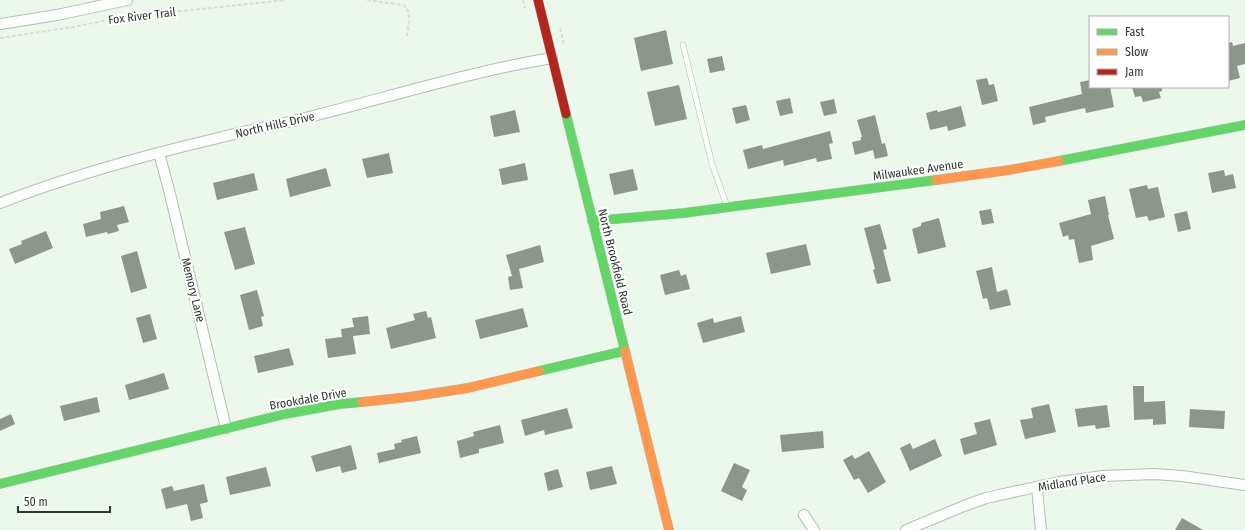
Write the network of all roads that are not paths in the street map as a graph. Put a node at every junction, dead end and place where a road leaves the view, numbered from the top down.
1 (127, 0) edge
2 (538, 0) edge
3 (0, 24) edge
4 (683, 45) dead end
5 (552, 58) junction
6 (1245, 125) edge
7 (159, 153) junction
8 (0, 202) edge
9 (727, 208) junction
10 (592, 221) junction
11 (624, 351) junction
12 (226, 428) junction
13 (0, 484) edge
14 (1245, 485) edge
15 (1037, 488) junction
16 (804, 515) dead end
17 (668, 530) edge
18 (814, 530) edge
19 (906, 530) edge
20 (1041, 530) edge

1 - 3 street
2 - 5 street, North Brookfield Road
4 - 9 lane
5 - 7 street, North Hills Drive
5 - 10 street, North Brookfield Road
6 - 9 street, Milwaukee Avenue
7 - 8 street, North Hills Drive
7 - 12 street, Memory Lane
9 - 10 street, Milwaukee Avenue
10 - 11 street, North Brookfield Road
11 - 12 street, Brookdale Drive
11 - 17 street, North Brookfield Road
12 - 13 street, Brookdale Drive
14 - 15 street, Midland Place
15 - 19 street, Midland Place
15 - 20 street
16 - 18 street

